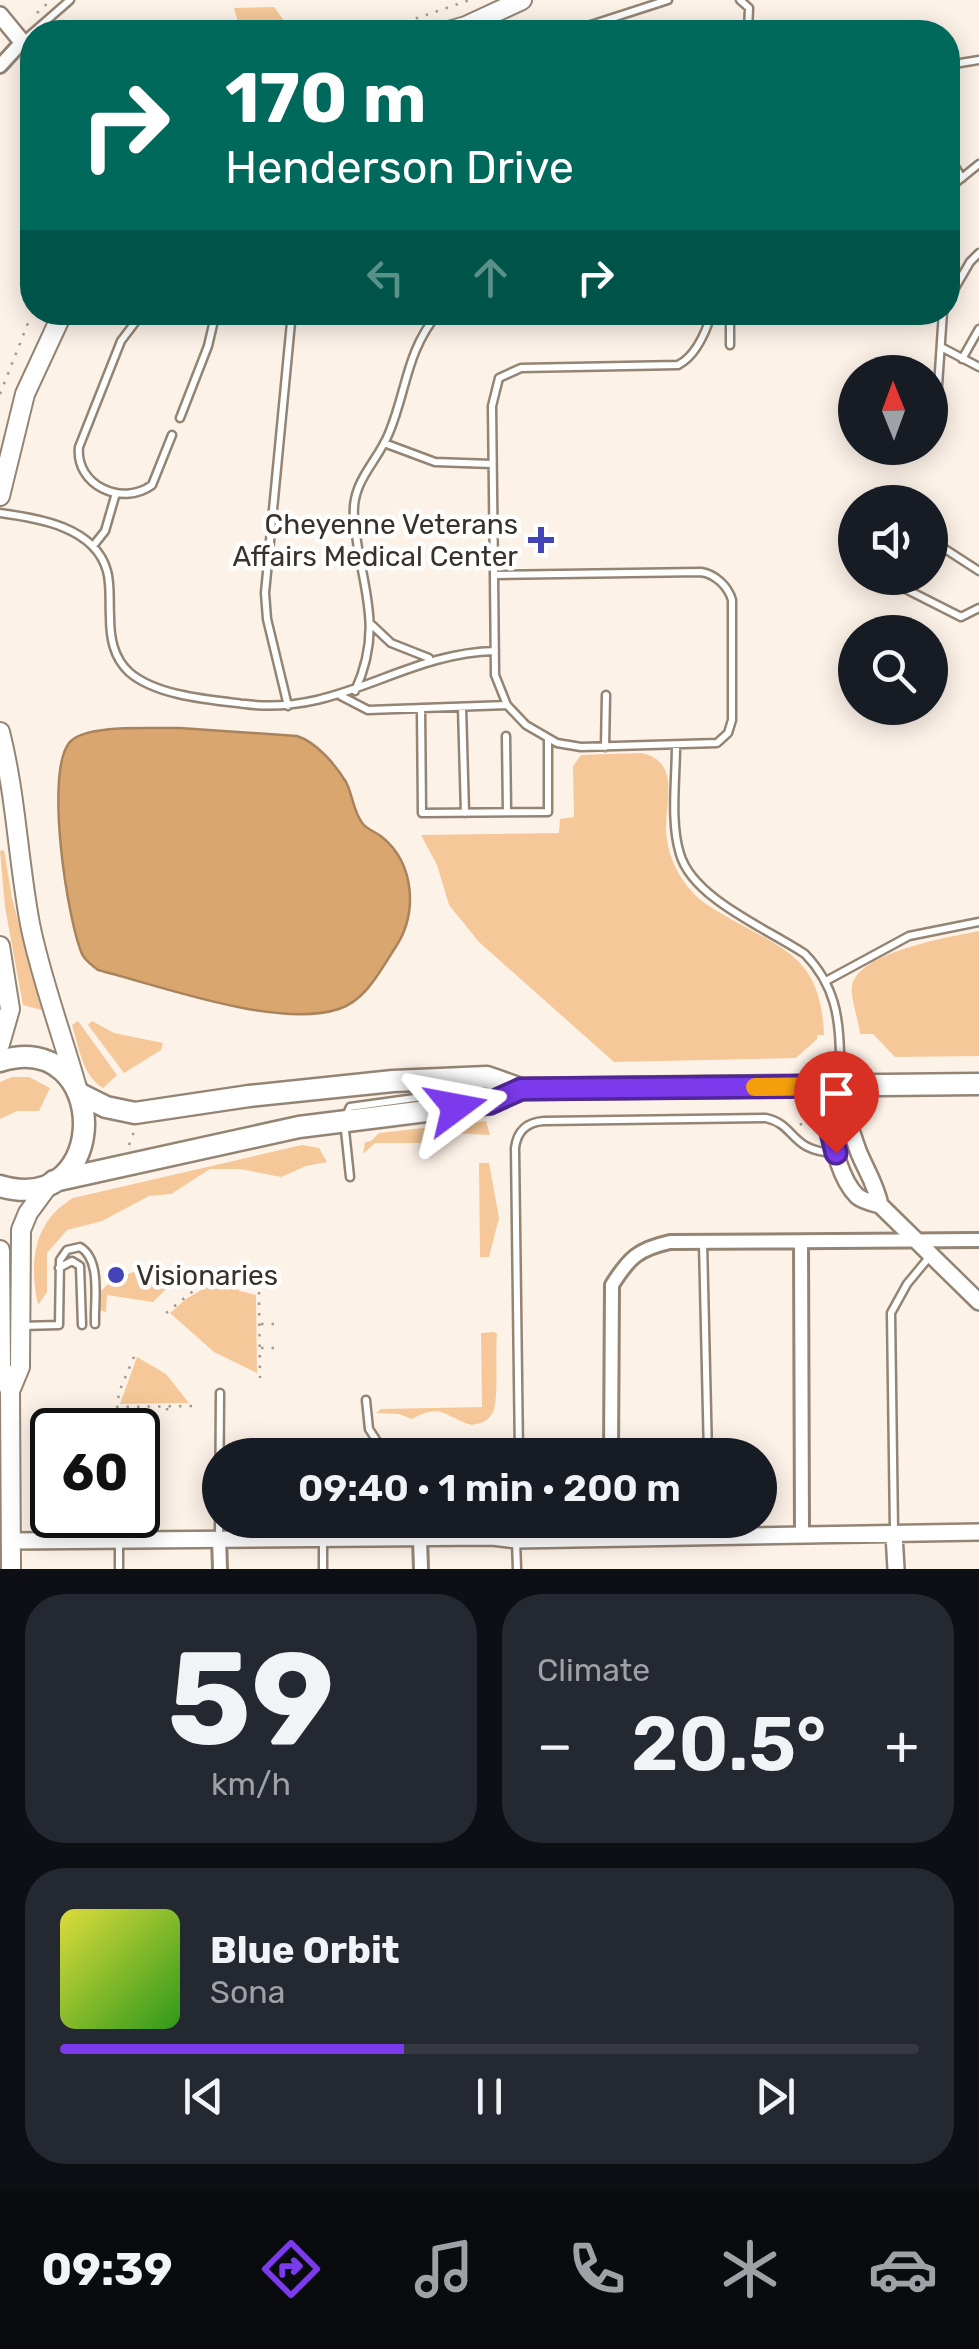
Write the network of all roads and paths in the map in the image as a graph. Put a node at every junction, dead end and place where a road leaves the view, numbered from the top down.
1 (50, 0) edge
2 (70, 0) edge
3 (470, 0) edge
4 (522, 0) edge
5 (668, 0) edge
6 (0, 14) edge
7 (32, 18) dead end
8 (52, 20) edge
9 (411, 20) edge
10 (479, 20) edge
11 (606, 20) edge
12 (20, 40) edge
13 (979, 164) edge
14 (960, 175) edge
15 (962, 178) joint
16 (979, 254) edge
17 (960, 279) edge
18 (27, 325) edge
19 (57, 325) edge
20 (133, 325) edge
21 (213, 325) edge
22 (291, 325) edge
23 (430, 325) edge
24 (706, 325) edge
25 (730, 325) edge
26 (942, 325) edge
27 (979, 329) edge
28 (730, 345) dead end
29 (940, 347) junction
30 (940, 355) edge
31 (962, 358) junction
32 (979, 367) edge
33 (0, 394) edge
34 (180, 418) dead end
35 (172, 435) dead end
36 (384, 443) junction
37 (492, 464) junction
38 (116, 492) junction
39 (0, 496) edge
40 (0, 513) edge
41 (93, 546) junction
42 (948, 551) edge
43 (979, 571) edge
44 (494, 575) junction
45 (918, 595) edge
46 (979, 608) edge
47 (371, 624) junction
48 (495, 652) junction
49 (432, 659) junction
50 (355, 690) junction
51 (606, 695) dead end
52 (340, 696) junction
53 (507, 705) junction
54 (288, 706) junction
55 (462, 706) junction
56 (421, 708) junction
57 (0, 732) edge
58 (506, 736) dead end
59 (548, 739) junction
60 (676, 746) junction
61 (604, 747) junction
62 (507, 812) junction
63 (465, 813) junction
64 (979, 922) edge
65 (0, 948) edge
66 (826, 981) junction
67 (0, 1044) edge
68 (840, 1060) joint
69 (0, 1061) edge
70 (465, 1078) junction
71 (979, 1084) edge
72 (521, 1089) junction
73 (78, 1091) junction
74 (838, 1094) junction
75 (812, 1114) dead end
76 (344, 1121) junction
77 (136, 1123) dead end
78 (800, 1125) dead end
79 (129, 1150) dead end
80 (836, 1153) junction
81 (350, 1177) dead end
82 (52, 1182) junction
83 (0, 1186) edge
84 (880, 1205) junction
85 (979, 1240) edge
86 (918, 1241) junction
87 (703, 1242) junction
88 (802, 1242) junction
89 (0, 1250) edge
90 (932, 1254) junction
91 (59, 1268) junction
92 (223, 1274) dead end
93 (195, 1275) dead end
94 (239, 1275) dead end
95 (245, 1278) dead end
96 (234, 1283) dead end
97 (201, 1286) junction
98 (242, 1287) dead end
99 (178, 1288) dead end
100 (259, 1292) dead end
101 (183, 1298) junction
102 (979, 1302) edge
103 (166, 1313) dead end
104 (95, 1324) dead end
105 (259, 1324) junction
106 (276, 1324) dead end
107 (82, 1325) dead end
108 (20, 1326) junction
109 (260, 1348) junction
110 (276, 1348) dead end
111 (136, 1352) dead end
112 (118, 1363) dead end
113 (128, 1368) junction
114 (260, 1378) dead end
115 (109, 1387) dead end
116 (120, 1390) junction
117 (10, 1391) junction
118 (220, 1392) dead end
119 (366, 1400) dead end
120 (196, 1406) dead end
121 (116, 1407) joint
122 (143, 1407) joint
123 (167, 1407) junction
124 (168, 1418) dead end
125 (220, 1438) edge
126 (376, 1438) edge
127 (519, 1438) edge
128 (611, 1438) edge
129 (708, 1438) edge
130 (5, 1451) edge
131 (979, 1532) edge
132 (777, 1533) edge
133 (894, 1534) junction
134 (802, 1535) junction
135 (220, 1538) joint
136 (323, 1538) edge
137 (420, 1538) joint
138 (612, 1538) edge
139 (119, 1540) junction
140 (518, 1540) junction
141 (6, 1543) edge
142 (12, 1569) edge
143 (119, 1569) edge
144 (220, 1569) edge
145 (323, 1569) edge
146 (421, 1569) edge
147 (517, 1569) edge
148 (896, 1569) edge

1 - 7 path
2 - 8 lane
3 - 9 path
4 - 10 main road
5 - 11 lane
6 - 12 street
13 - 15 lane
14 - 15 lane
16 - 17 lane
18 - 33 path
19 - 39 main road
20 - 38 lane
21 - 34 lane
22 - 54 lane
23 - 36 lane
24 - 37 lane
25 - 28 lane
26 - 29 lane
27 - 31 lane
29 - 30 lane
29 - 31 lane
31 - 32 lane
35 - 38 lane
36 - 37 lane
36 - 47 lane
37 - 44 lane
38 - 41 lane
40 - 41 lane
41 - 54 lane
42 - 43 lane
44 - 48 lane
44 - 60 lane
45 - 46 lane
47 - 49 lane
47 - 50 lane
48 - 49 lane
48 - 53 lane
49 - 50 lane
50 - 52 lane
51 - 61 lane
52 - 54 lane
52 - 56 lane
53 - 55 lane
53 - 59 lane
55 - 56 lane
55 - 63 lane
56 - 63 lane
57 - 73 main road
58 - 62 lane
59 - 61 lane
59 - 62 lane
60 - 61 lane
60 - 66 lane
62 - 63 lane
64 - 66 lane
65 - 67 main road
66 - 68 lane
68 - 74 street
69 - 73 main road
70 - 72 main road
70 - 73 main road
70 - 76 lane
71 - 74 main road
72 - 74 main road
72 - 76 main road
73 - 82 main road
74 - 80 street
74 - 84 street
75 - 78 path
76 - 81 lane
76 - 82 main road
77 - 79 path
80 - 84 street
80 - 127 lane
82 - 83 main road
82 - 108 main road
84 - 86 street
85 - 86 street
86 - 88 street
86 - 90 street
87 - 88 street
87 - 128 street
87 - 129 lane
88 - 134 street
89 - 117 main road
90 - 102 street
90 - 133 lane
91 - 104 lane
91 - 107 lane
91 - 108 lane
92 - 97 path
93 - 97 path
94 - 96 path
95 - 98 path
97 - 101 path
99 - 101 path
100 - 105 path
101 - 103 path
105 - 106 path
105 - 109 path
108 - 117 main road
109 - 110 path
109 - 114 path
111 - 113 path
112 - 113 path
113 - 116 path
115 - 116 path
116 - 121 path
117 - 130 main road
118 - 125 lane
119 - 126 lane
120 - 123 path
121 - 122 path
122 - 123 path
123 - 124 path
130 - 141 main road
131 - 133 street
132 - 134 street
133 - 134 street
133 - 148 street
135 - 139 street
135 - 144 street
136 - 145 lane
137 - 140 street
137 - 146 street
138 - 140 street
139 - 141 street
139 - 143 lane
140 - 147 lane
141 - 142 main road

